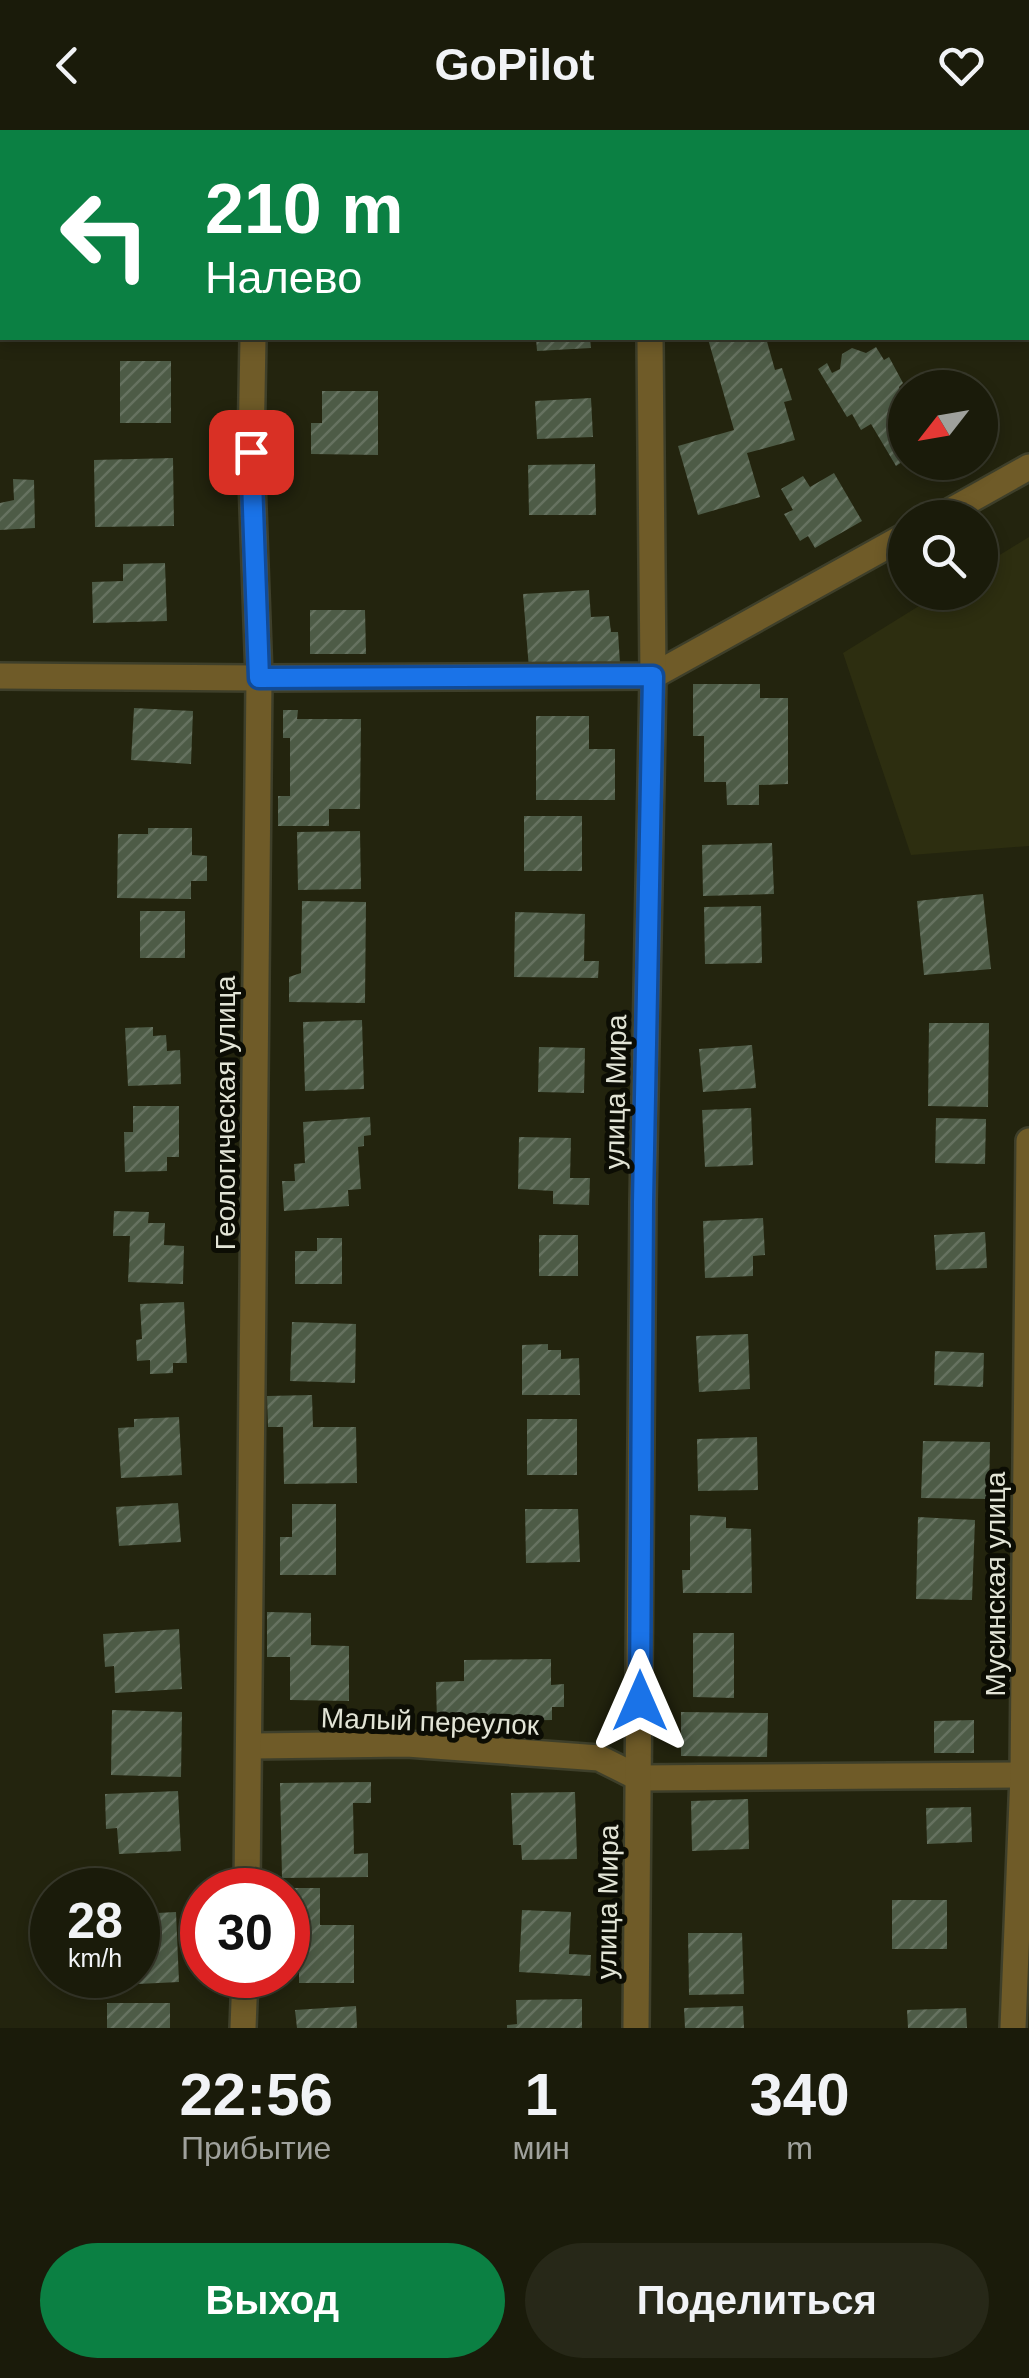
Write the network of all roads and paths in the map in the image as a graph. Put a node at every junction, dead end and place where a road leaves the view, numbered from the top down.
1 (252, 340) edge
2 (650, 340) edge
3 (1029, 467) edge
4 (970, 500) edge
5 (888, 545) edge
6 (0, 676) edge
7 (653, 676) junction
8 (259, 678) junction
9 (1029, 1141) edge
10 (250, 1746) junction
11 (1023, 1776) junction
12 (639, 1778) junction
13 (247, 1868) edge
14 (245, 1998) edge
15 (244, 2028) edge
16 (636, 2028) edge
17 (1013, 2028) edge

1 - 8 street, Геологическая улица
2 - 7 street, улица Мира
3 - 4 street
5 - 7 street
6 - 8 street
7 - 8 street
7 - 12 street, улица Мира
8 - 10 street, Геологическая улица
9 - 11 street, Мусинская улица
10 - 12 street, Малый переулок
10 - 13 street, Геологическая улица
11 - 12 street, Малый переулок
11 - 17 street, Мусинская улица
12 - 16 street, улица Мира
14 - 15 street

